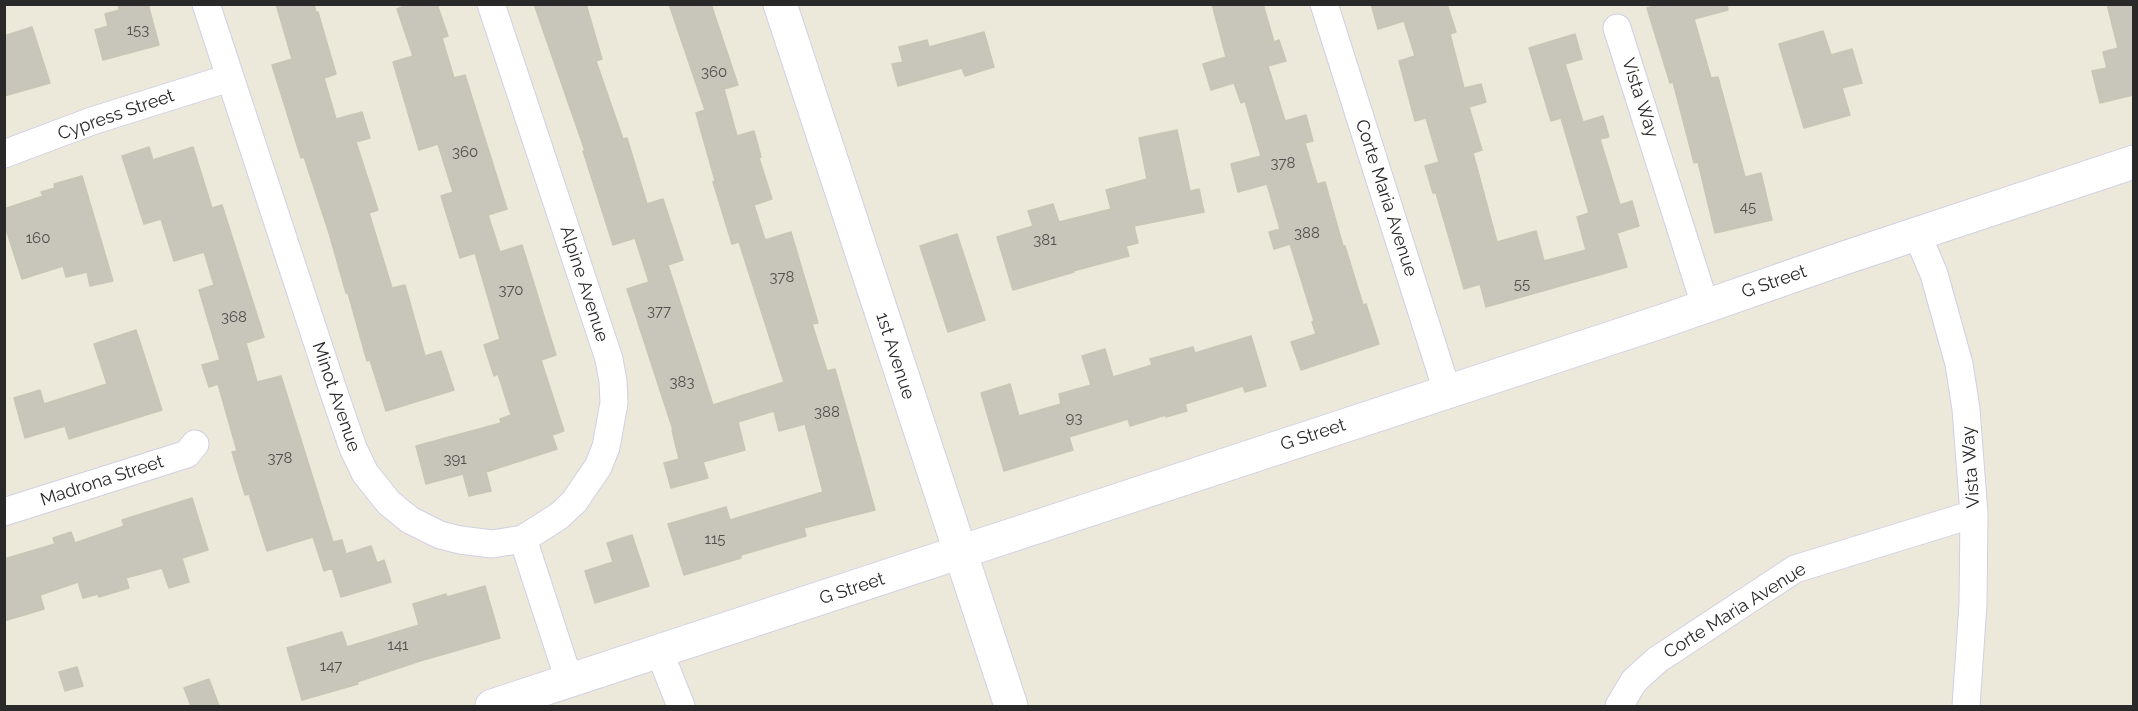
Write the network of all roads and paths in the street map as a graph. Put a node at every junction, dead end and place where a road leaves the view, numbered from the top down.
1 (206, 4) edge
2 (491, 4) edge
3 (780, 4) edge
4 (1324, 4) edge
5 (1617, 28) dead end
6 (229, 78) junction
7 (4, 154) edge
8 (2133, 162) edge
9 (1917, 234) junction
10 (1705, 305) junction
11 (1447, 391) junction
12 (195, 444) dead end
13 (4, 512) edge
14 (1974, 514) junction
15 (524, 539) junction
16 (961, 553) junction
17 (659, 651) junction
18 (569, 680) junction
19 (492, 706) edge
20 (681, 706) edge
21 (1011, 706) edge
22 (1619, 706) edge
23 (1966, 706) edge

1 - 6 street, Minot Avenue
2 - 15 street, Alpine Avenue
3 - 16 street, 1st Avenue
4 - 11 street, Corte Maria Avenue
5 - 10 street, Vista Way
6 - 7 street, Cypress Street
6 - 15 street, Minot Avenue
8 - 9 street, G Street
9 - 10 street, G Street
9 - 14 street, Vista Way
10 - 11 street, G Street
11 - 16 street, G Street
12 - 13 street, Madrona Street
14 - 22 street, Corte Maria Avenue
14 - 23 street, Vista Way
15 - 18 street
16 - 17 street, G Street
16 - 21 street, 1st Avenue
17 - 18 street, G Street
17 - 20 street
18 - 19 street, G Street

